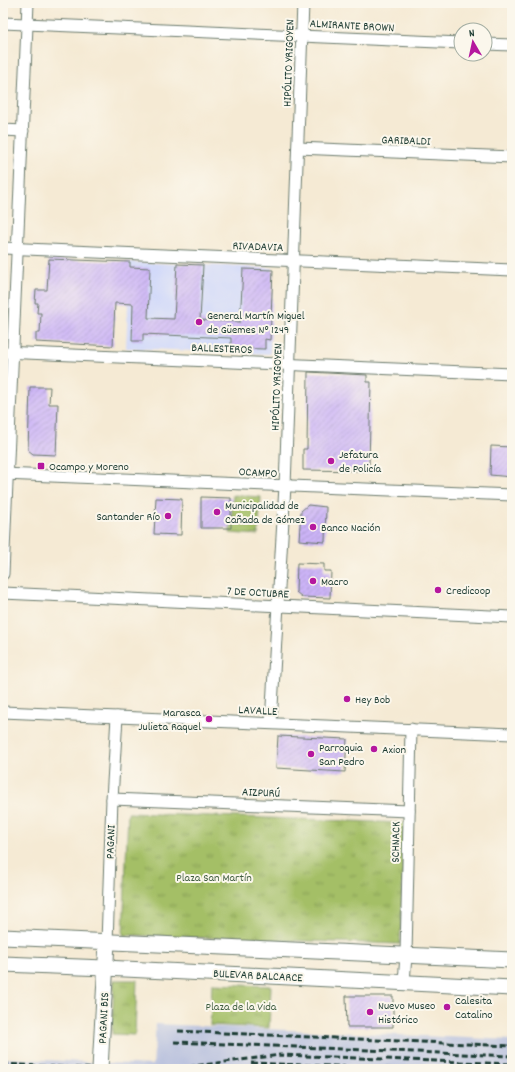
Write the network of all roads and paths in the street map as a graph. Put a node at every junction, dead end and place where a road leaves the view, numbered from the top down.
1 (28, 3) edge
2 (303, 3) edge
3 (3, 23) edge
4 (28, 24) junction
5 (302, 36) junction
6 (453, 43) edge
7 (493, 44) edge
8 (512, 45) edge
9 (3, 130) edge
10 (23, 131) junction
11 (298, 148) junction
12 (512, 157) edge
13 (3, 248) edge
14 (18, 249) junction
15 (294, 261) junction
16 (512, 270) edge
17 (8, 352) edge
18 (290, 364) junction
19 (512, 374) edge
20 (5, 474) edge
21 (285, 486) junction
22 (512, 495) edge
23 (3, 574) edge
24 (3, 593) edge
25 (278, 606) junction
26 (512, 616) edge
27 (3, 712) edge
28 (117, 716) junction
29 (271, 723) junction
30 (411, 729) junction
31 (512, 734) edge
32 (112, 799) junction
33 (409, 811) junction
34 (3, 937) edge
35 (107, 942) junction
36 (406, 955) junction
37 (512, 960) edge
38 (3, 964) edge
39 (106, 968) junction
40 (404, 983) junction
41 (512, 988) edge
42 (100, 1069) edge

1 - 4 street
2 - 5 street, HIPÓLITO YRIGOYEN
3 - 4 street, ALMIRANTE BROWN
4 - 5 street, ALMIRANTE BROWN
4 - 10 street
5 - 6 street, ALMIRANTE BROWN
5 - 11 street, HIPÓLITO YRIGOYEN
7 - 8 street
9 - 10 street
10 - 14 street
11 - 12 street, GARIBALDI
11 - 15 street, HIPÓLITO YRIGOYEN
13 - 14 street, RIVADAVIA
14 - 15 street, RIVADAVIA
14 - 17 street
15 - 16 street, RIVADAVIA
15 - 18 street, HIPÓLITO YRIGOYEN
17 - 18 street, BALLESTEROS
17 - 20 street
18 - 19 street, BALLESTEROS
18 - 21 street, HIPÓLITO YRIGOYEN
20 - 21 street, OCAMPO
20 - 23 street
21 - 22 street, OCAMPO
21 - 25 street, HIPÓLITO YRIGOYEN
24 - 25 street, 7 DE OCTUBRE
25 - 26 street, 7 DE OCTUBRE
25 - 29 street, HIPÓLITO YRIGOYEN
27 - 28 street, LAVALLE
28 - 29 street, LAVALLE
28 - 32 street, PAGANI
29 - 30 street, LAVALLE
30 - 31 street, LAVALLE
30 - 33 street, SCHNACK
32 - 33 street, AIZPURÚ
32 - 35 street, PAGANI
33 - 36 street, SCHNACK
34 - 35 main road
35 - 36 main road
35 - 39 main road, PAGANI
36 - 37 main road
36 - 40 street, SCHNACK
38 - 39 main road, BULEVAR BALCARCE
39 - 40 main road, BULEVAR BALCARCE
39 - 42 main road, PAGANI BIS
40 - 41 main road, BULEVAR BALCARCE

